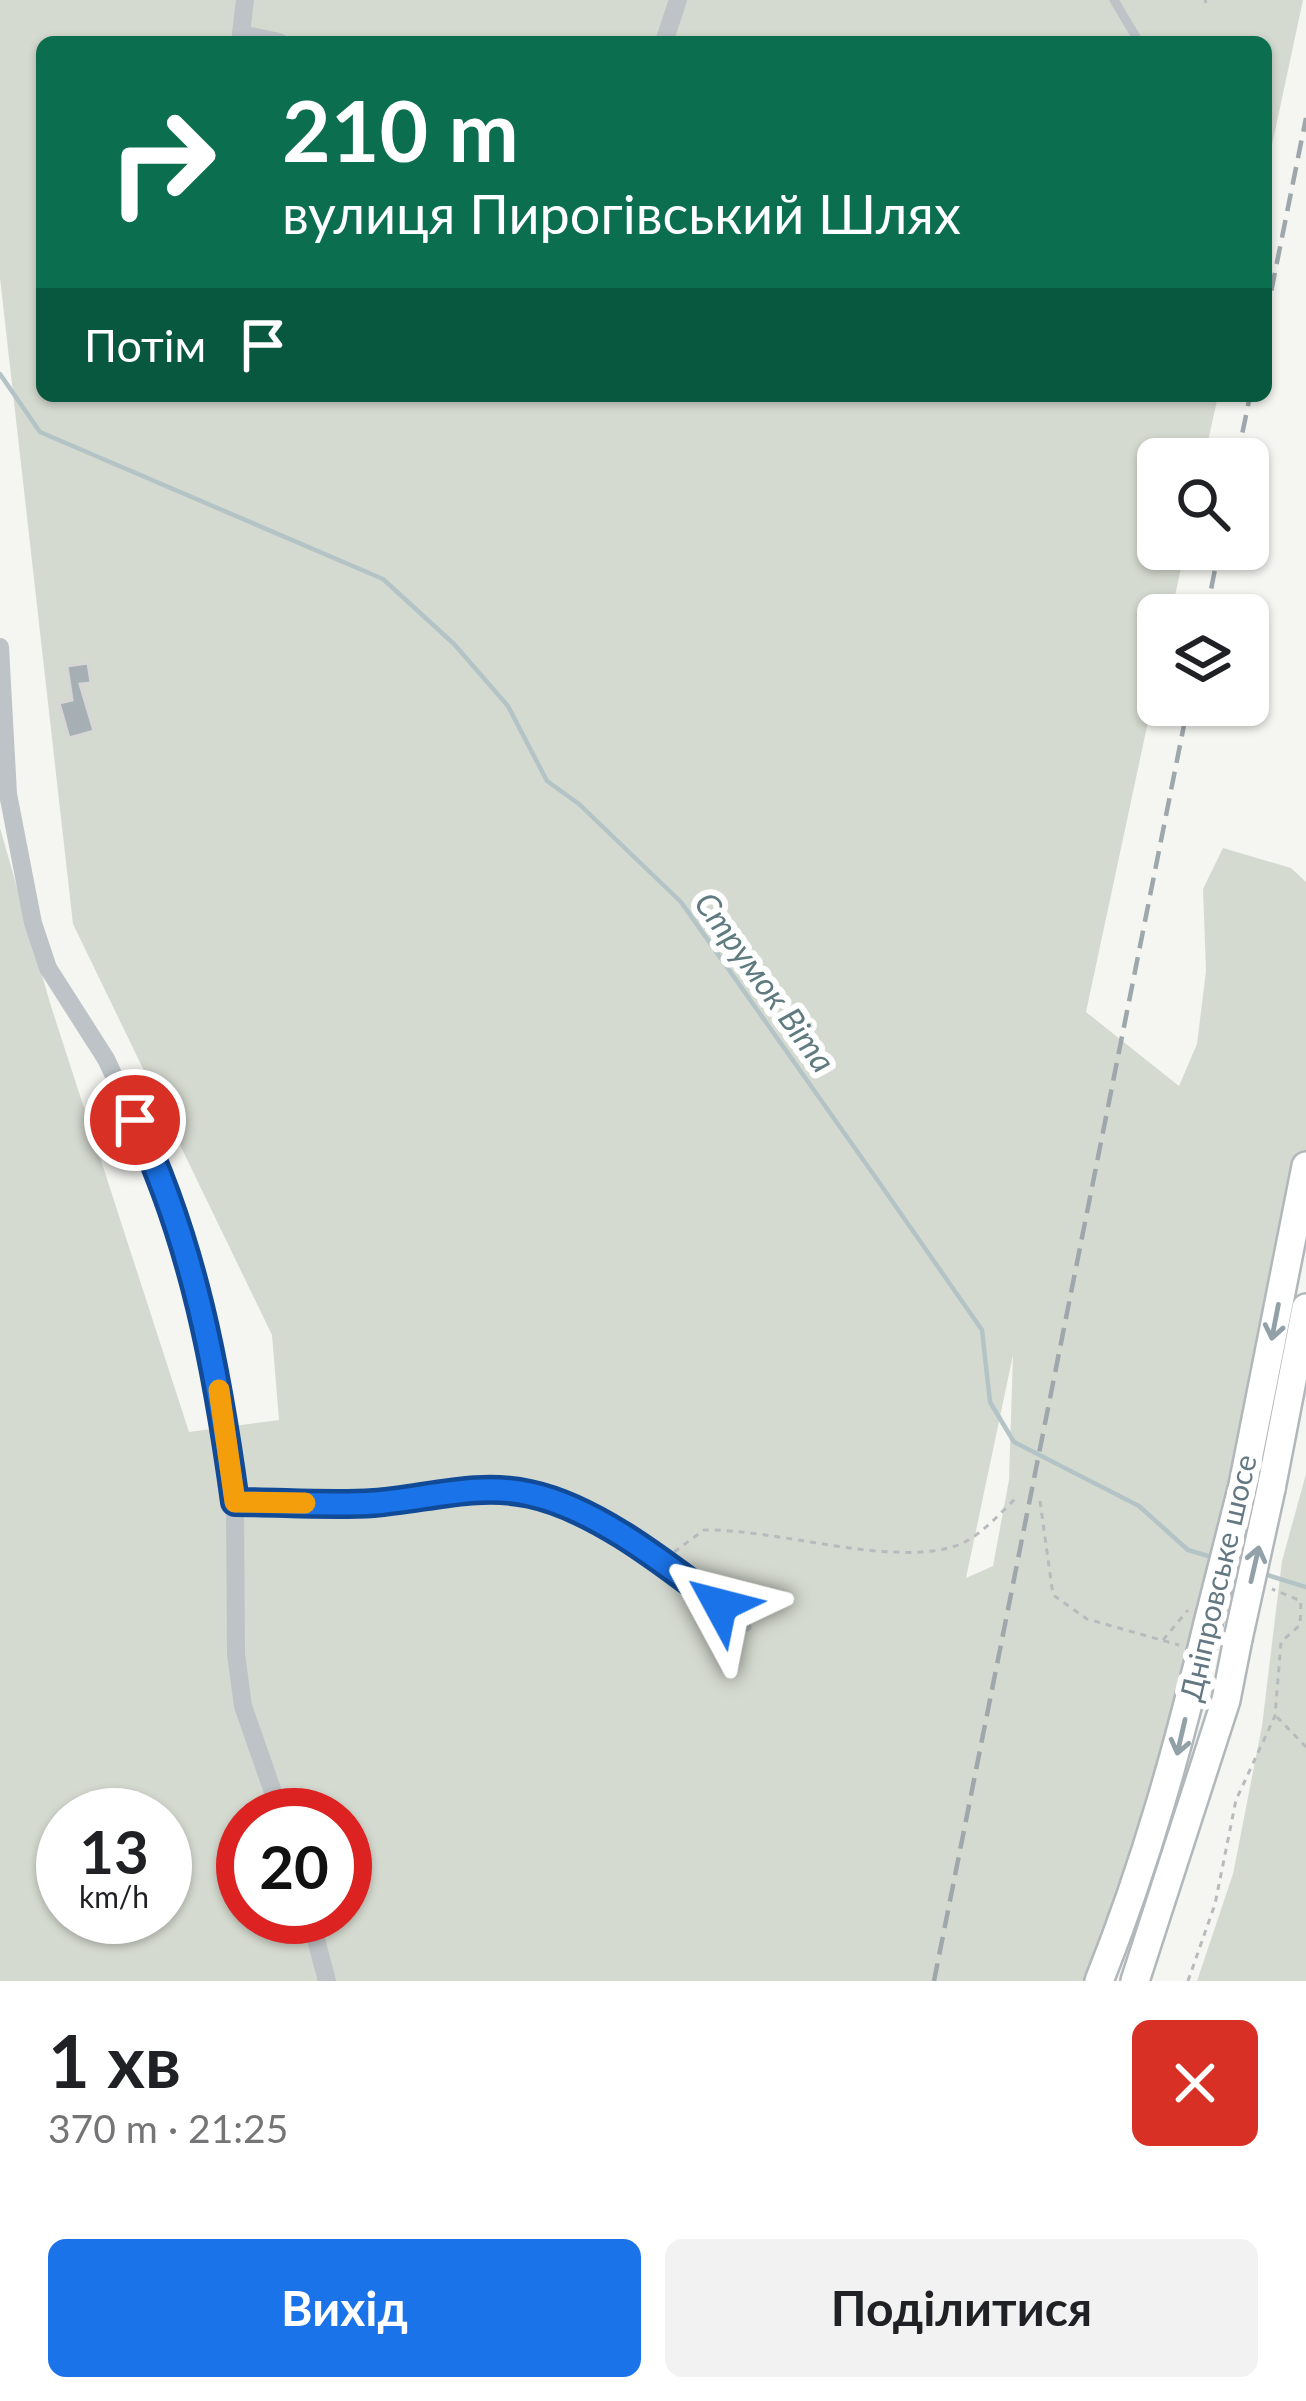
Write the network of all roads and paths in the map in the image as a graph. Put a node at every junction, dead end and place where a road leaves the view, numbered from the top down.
1 (244, 0) edge
2 (678, 0) edge
3 (1114, 0) edge
4 (240, 36) edge
5 (666, 36) edge
6 (1135, 36) edge
7 (0, 647) edge
8 (1306, 1166) edge
9 (1306, 1308) edge
10 (1018, 1496) dead end
11 (235, 1502) junction
12 (1040, 1502) dead end
13 (663, 1561) junction
14 (1265, 1586) dead end
15 (1198, 1616) junction
16 (747, 1627) dead end
17 (1275, 1716) junction
18 (1306, 1747) edge
19 (272, 1788) edge
20 (317, 1944) edge
21 (327, 1981) edge
22 (1099, 1981) edge
23 (1135, 1981) edge
24 (1188, 1981) edge

1 - 4 street
2 - 5 street
3 - 6 lane
7 - 11 street
8 -> 15 main road, Дніпровське шосе, bridge
23 -> 9 main road, Дніпровське шосе, bridge
10 - 13 path
11 - 13 lane
11 - 19 street
12 - 15 path
13 - 16 lane
14 - 17 path
15 -> 22 main road, Дніпровське шосе
17 - 18 path
17 - 24 path
20 - 21 street

